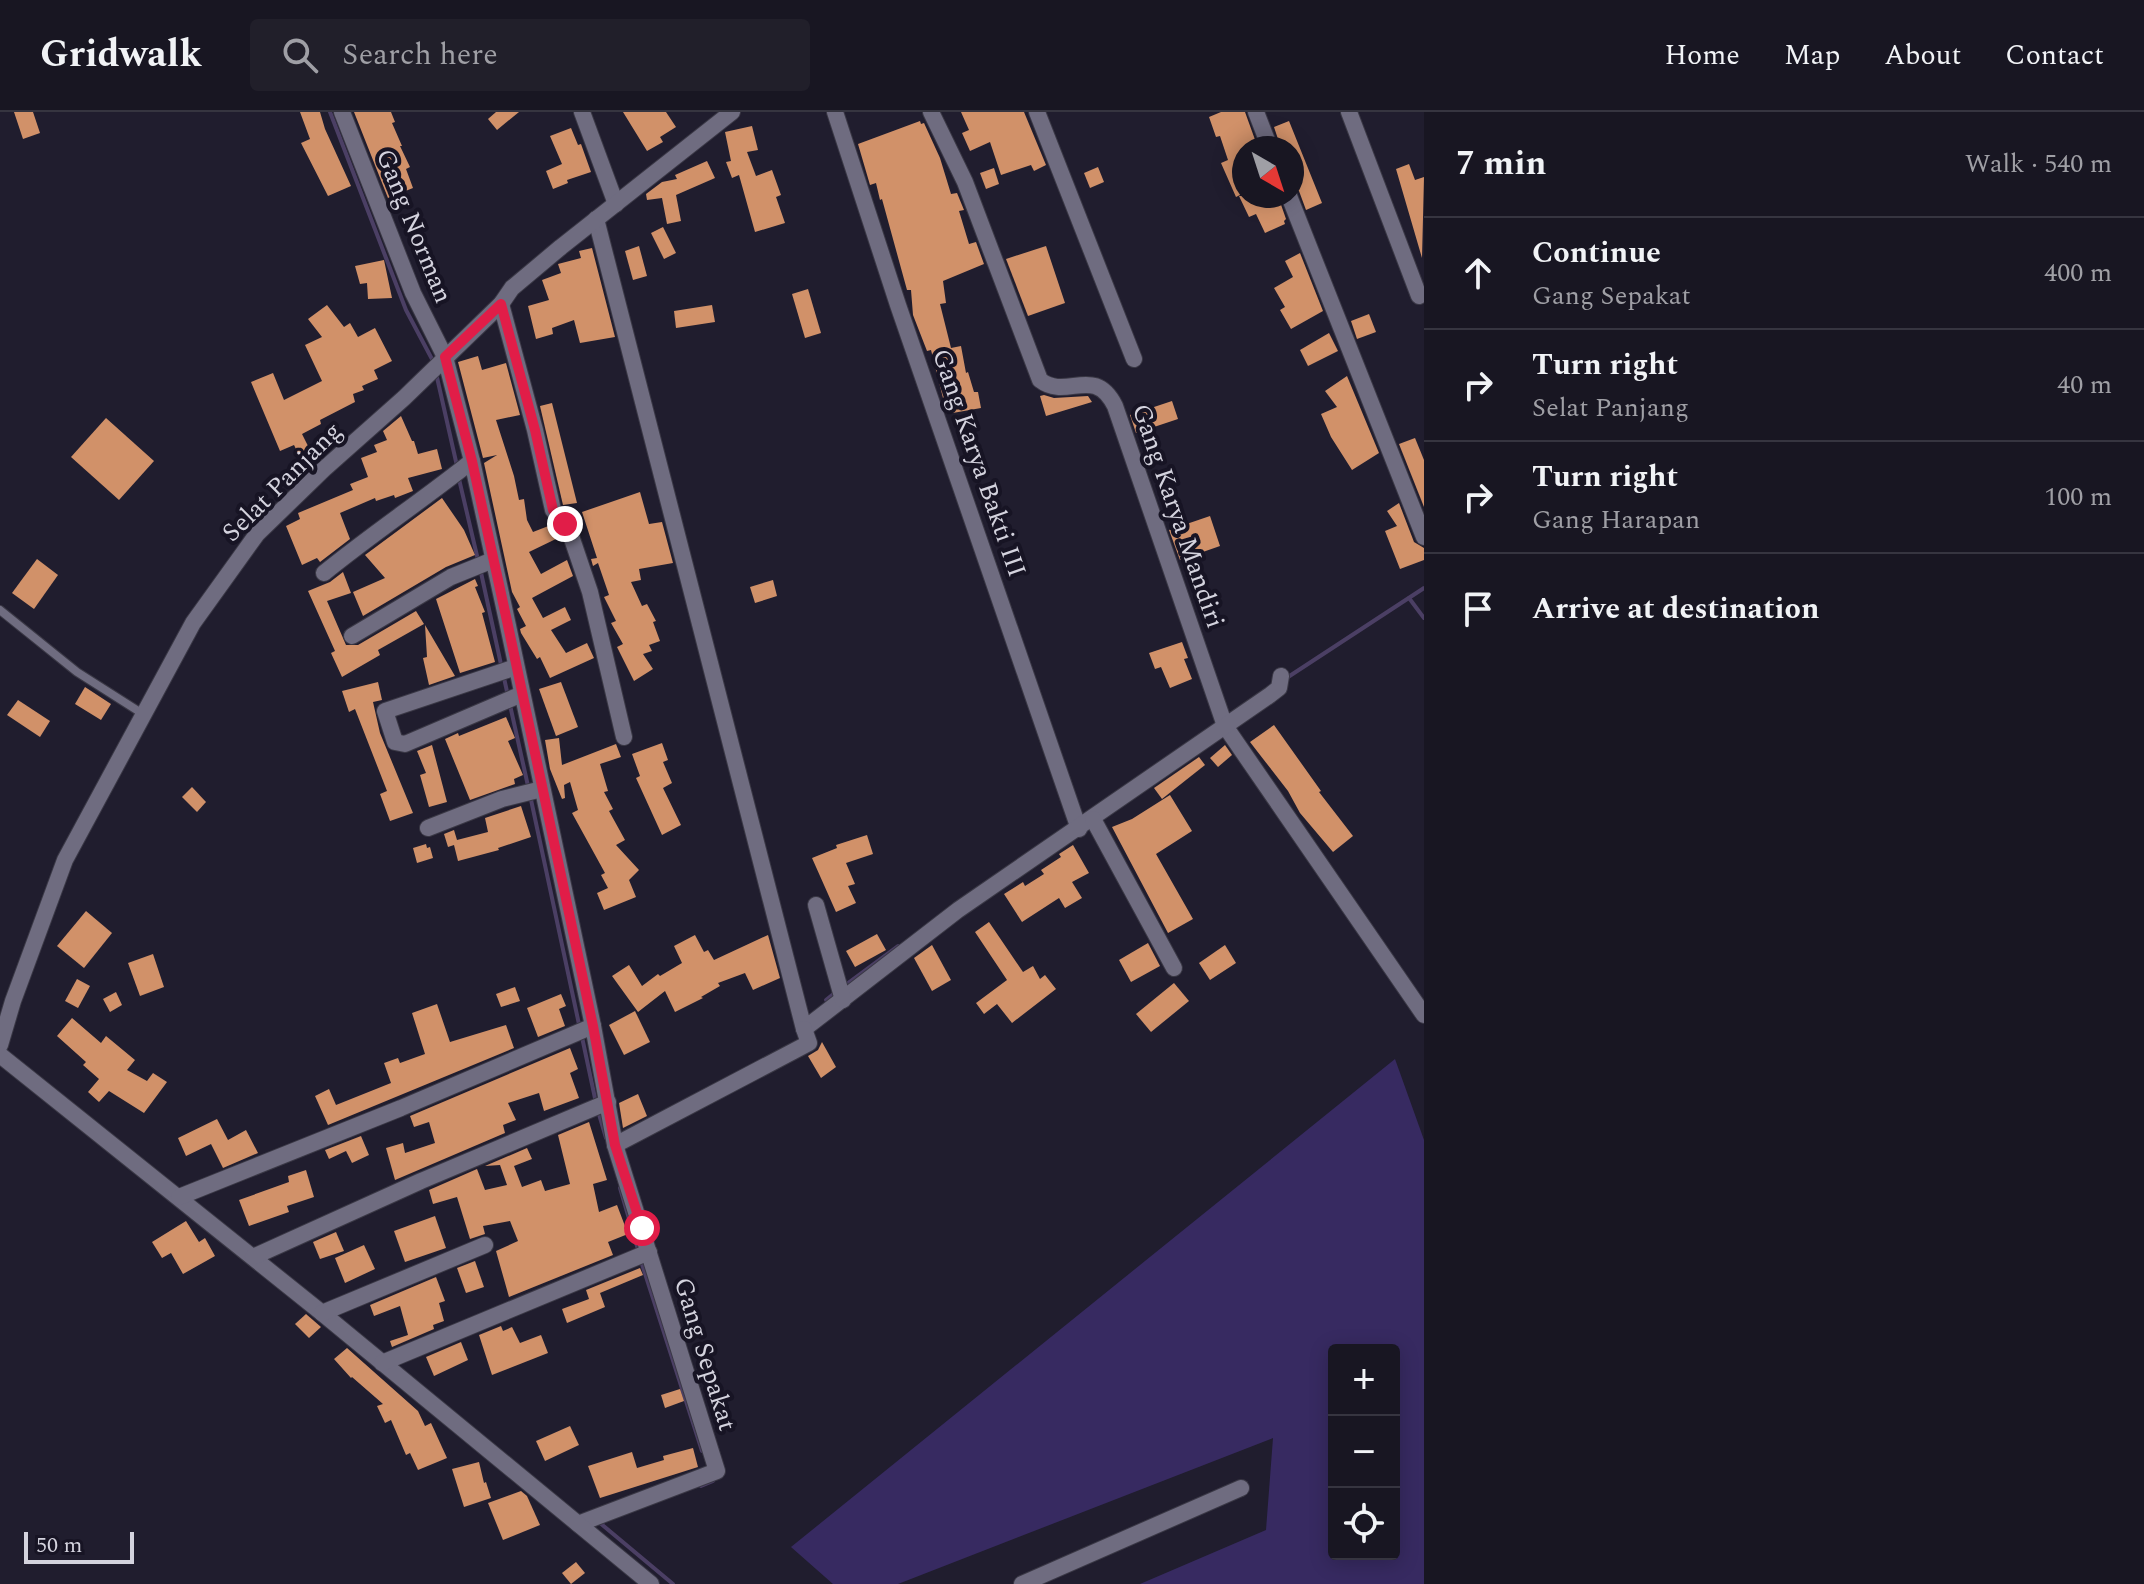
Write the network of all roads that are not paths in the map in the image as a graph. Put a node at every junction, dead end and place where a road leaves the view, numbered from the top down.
1 (342, 112) edge
2 (582, 112) edge
3 (732, 112) edge
4 (835, 112) edge
5 (931, 112) edge
6 (1037, 112) edge
7 (1256, 112) edge
8 (1349, 112) edge
9 (1265, 136) edge
10 (616, 204) junction
11 (1294, 208) edge
12 (596, 219) junction
13 (1419, 296) dead end
14 (501, 304) junction
15 (443, 358) junction
16 (1134, 359) dead end
17 (463, 469) junction
18 (1424, 537) edge
19 (484, 563) junction
20 (324, 573) dead end
21 (0, 610) edge
22 (352, 636) dead end
23 (506, 671) junction
24 (1281, 676) dead end
25 (513, 698) junction
26 (143, 714) junction
27 (1225, 726) junction
28 (624, 737) dead end
29 (532, 790) junction
30 (1081, 822) junction
31 (428, 828) dead end
32 (816, 905) dead end
33 (1174, 968) dead end
34 (842, 992) junction
35 (1424, 1015) edge
36 (590, 1027) junction
37 (804, 1029) junction
38 (0, 1045) edge
39 (0, 1055) edge
40 (601, 1104) junction
41 (615, 1145) junction
42 (179, 1197) junction
43 (485, 1245) dead end
44 (643, 1255) junction
45 (253, 1257) junction
46 (322, 1313) junction
47 (382, 1363) junction
48 (1241, 1488) dead end
49 (578, 1524) junction
50 (651, 1584) edge
51 (1022, 1584) edge

1 - 15 street, Gang Norman
2 - 10 street
3 - 10 street, Selat Panjang
4 - 30 street, Gang Karya Bakti III
5 - 27 street, Gang Karya Mandiri
6 - 16 street
7 - 9 street
8 - 13 street
10 - 12 street, Selat Panjang
11 - 18 street
12 - 14 street, Selat Panjang
12 - 37 street
14 - 15 street, Selat Panjang
14 - 28 street
15 - 17 street, Gang Sepakat
15 - 26 street, Selat Panjang
17 - 19 street, Gang Sepakat
17 - 20 street
19 - 22 street
19 - 23 street, Gang Sepakat
21 - 26 lane
23 - 25 street, Gang Sepakat
23 - 25 street
24 - 27 street
25 - 29 street, Gang Sepakat
26 - 38 street, Selat Panjang
27 - 30 street
27 - 35 street, Gang Karya Mandiri
29 - 31 street
29 - 36 street, Gang Sepakat
30 - 33 street, Gang Karya Bakti III
30 - 34 street
32 - 34 street
34 - 37 street
36 - 40 street, Gang Sepakat
36 - 42 street
37 - 41 street
39 - 42 street
40 - 41 street, Gang Sepakat
40 - 45 street
41 - 44 street, Gang Sepakat
42 - 45 street
43 - 46 street
44 - 47 street
44 - 49 street, Gang Sepakat
45 - 46 street
46 - 47 street
47 - 49 street
48 - 51 street
49 - 50 street

